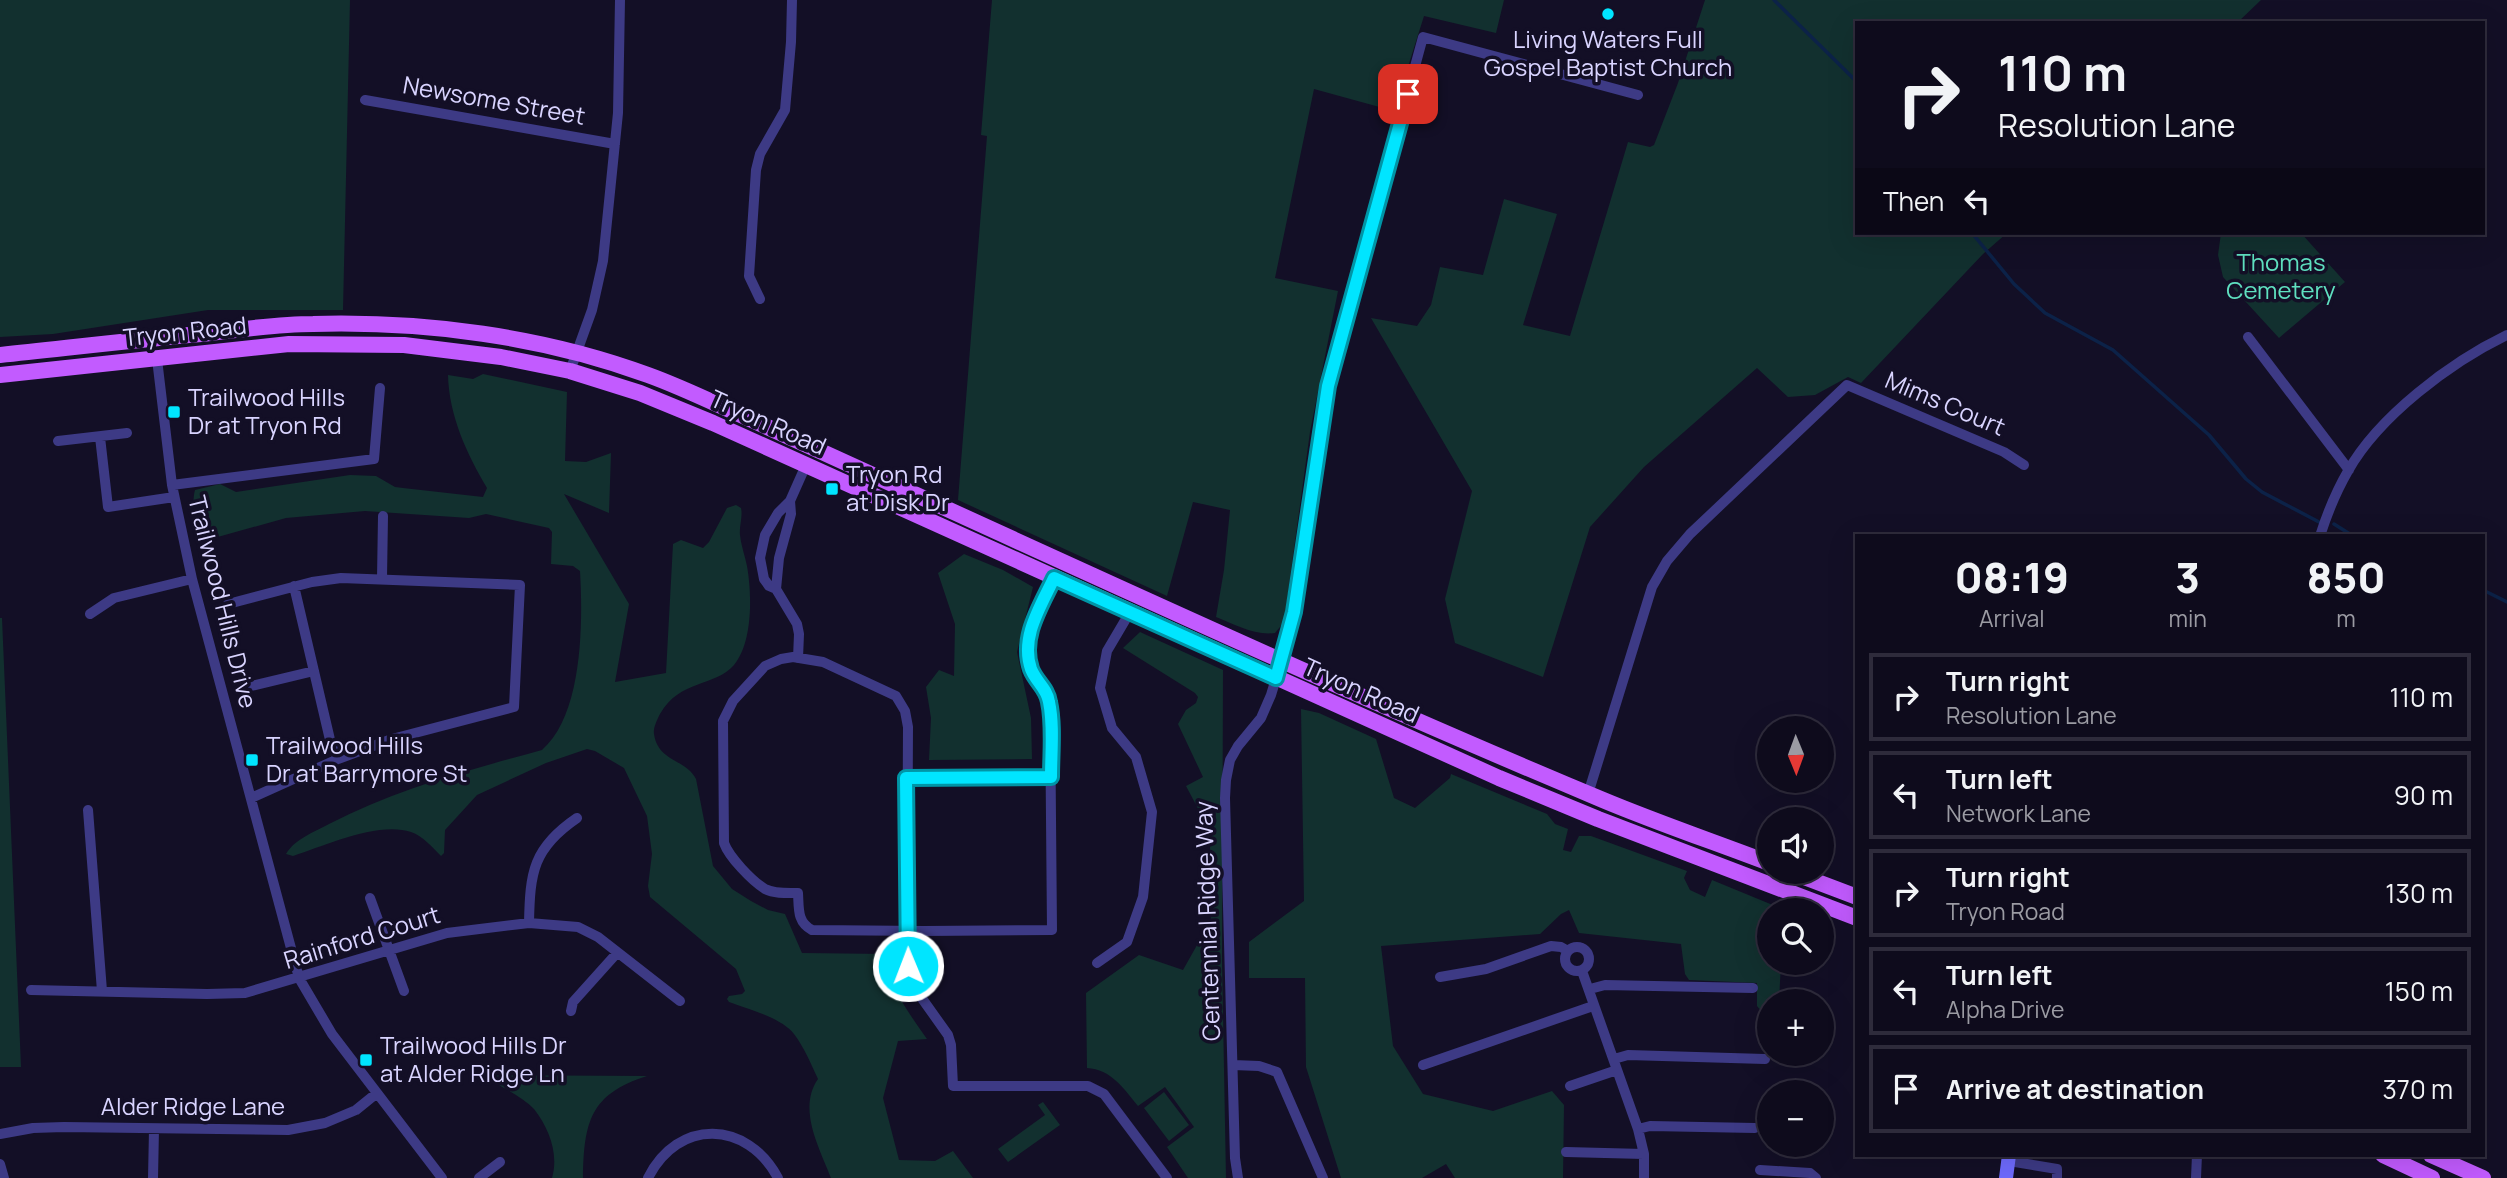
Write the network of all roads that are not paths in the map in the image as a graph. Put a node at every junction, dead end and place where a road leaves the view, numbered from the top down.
1 (620, 0) edge
2 (792, 0) edge
3 (1638, 95) dead end
4 (365, 100) dead end
5 (615, 144) junction
6 (760, 299) dead end
7 (266, 327) junction
8 (2507, 335) edge
9 (2248, 337) dead end
10 (576, 354) junction
11 (0, 355) edge
12 (157, 359) junction
13 (570, 372) junction
14 (0, 375) edge
15 (380, 388) dead end
16 (127, 433) dead end
17 (100, 437) junction
18 (58, 441) dead end
19 (806, 465) junction
20 (2024, 465) dead end
21 (2348, 470) junction
22 (172, 485) junction
23 (174, 497) junction
24 (790, 501) junction
25 (383, 516) dead end
26 (2321, 534) edge
27 (382, 578) junction
28 (1054, 578) junction
29 (192, 579) junction
30 (294, 586) junction
31 (776, 589) junction
32 (228, 604) dead end
33 (1130, 612) junction
34 (90, 614) dead end
35 (798, 658) junction
36 (1279, 670) junction
37 (314, 671) junction
38 (251, 686) dead end
39 (338, 759) junction
40 (1051, 777) junction
41 (906, 778) junction
42 (1588, 793) junction
43 (251, 798) junction
44 (88, 810) dead end
45 (577, 818) dead end
46 (1757, 858) edge
47 (1823, 884) edge
48 (1855, 896) edge
49 (370, 898) dead end
50 (1855, 917) edge
51 (529, 923) junction
52 (907, 930) junction
53 (389, 951) junction
54 (1568, 951) junction
55 (617, 953) junction
56 (1097, 963) dead end
57 (1582, 971) junction
58 (1440, 977) dead end
59 (299, 978) junction
60 (1753, 988) dead end
61 (1590, 989) junction
62 (31, 990) dead end
63 (102, 990) junction
64 (404, 991) dead end
65 (680, 1001) dead end
66 (1593, 1006) junction
67 (571, 1011) dead end
68 (1757, 1059) edge
69 (1234, 1065) junction
70 (1423, 1065) dead end
71 (1616, 1065) junction
72 (1570, 1086) dead end
73 (377, 1093) junction
74 (1755, 1128) dead end
75 (154, 1129) junction
76 (1639, 1129) junction
77 (0, 1134) edge
78 (1566, 1152) dead end
79 (1644, 1154) junction
80 (2197, 1157) edge
81 (2387, 1157) edge
82 (2436, 1157) edge
83 (2009, 1158) edge
84 (500, 1162) dead end
85 (0, 1164) edge
86 (1760, 1170) dead end
87 (2199, 1177) edge
88 (4, 1178) edge
89 (153, 1178) edge
90 (442, 1178) edge
91 (479, 1178) edge
92 (648, 1178) edge
93 (778, 1178) edge
94 (1167, 1178) edge
95 (1238, 1178) edge
96 (1323, 1178) edge
97 (1644, 1178) edge
98 (1816, 1178) edge
99 (2006, 1178) edge
100 (2057, 1178) edge
101 (2432, 1178) edge
102 (2483, 1178) edge

1 - 5 street
2 - 6 street
3 - 36 street, Centennial Ridge Way
4 - 5 street, Newsome Street
5 - 10 street
7 - 10 main road, Tryon Road
7 - 11 main road, Tryon Road
7 - 12 main road
8 - 21 street
9 - 21 street
10 - 13 street
10 - 36 main road, Tryon Road
12 - 13 main road, Tryon Road
12 - 14 main road, Tryon Road
12 - 22 street, Trailwood Hills Drive
13 - 19 main road, Tryon Road
15 - 22 street
16 - 17 street
17 - 18 street
17 - 23 street
19 - 24 street
19 - 28 main road, Tryon Road
20 - 42 street, Mims Court
21 - 26 street
22 - 23 street, Trailwood Hills Drive
23 - 29 street, Trailwood Hills Drive
24 - 31 street
24 - 31 street
25 - 27 street
27 - 30 street
27 - 39 street
28 - 33 main road, Tryon Road
28 - 40 street
29 - 34 street
29 - 43 street, Trailwood Hills Drive
30 - 32 street
30 - 37 street
31 - 35 street
33 - 36 main road, Tryon Road
33 - 56 street
35 - 41 street
35 - 52 street
36 - 42 main road, Tryon Road
36 - 50 main road, Tryon Road
36 - 69 street, Centennial Ridge Way
37 - 38 street
37 - 39 street
39 - 43 street
40 - 41 street
40 - 52 street
41 - 52 street
42 - 46 main road, Tryon Road
43 - 59 street, Trailwood Hills Drive
44 - 63 street
45 - 51 street
47 - 48 main road
49 - 53 street
51 - 53 street, Rainford Court
51 - 55 street, Rainford Court
52 - 94 street
53 - 59 street, Rainford Court
53 - 64 street
54 - 57 street
54 - 57 street
54 - 58 street
55 - 65 street, Rainford Court
55 - 67 street
57 - 61 street
59 - 63 street, Rainford Court
59 - 73 street, Trailwood Hills Drive
60 - 61 street
61 - 66 street
62 - 63 street, Rainford Court
66 - 70 street
66 - 71 street
68 - 71 street
69 - 95 street, Centennial Ridge Way
69 - 96 street
71 - 72 street
71 - 76 street
73 - 75 street, Alder Ridge Lane
73 - 90 street, Trailwood Hills Drive
74 - 76 street
75 - 77 street, Alder Ridge Lane
75 - 89 street
76 - 79 street
78 - 79 street
79 - 97 street
80 - 87 street
81 - 101 main road
82 - 102 main road
83 - 99 street
83 - 100 street
84 - 91 street
85 - 88 street
86 - 98 street
92 - 93 street

